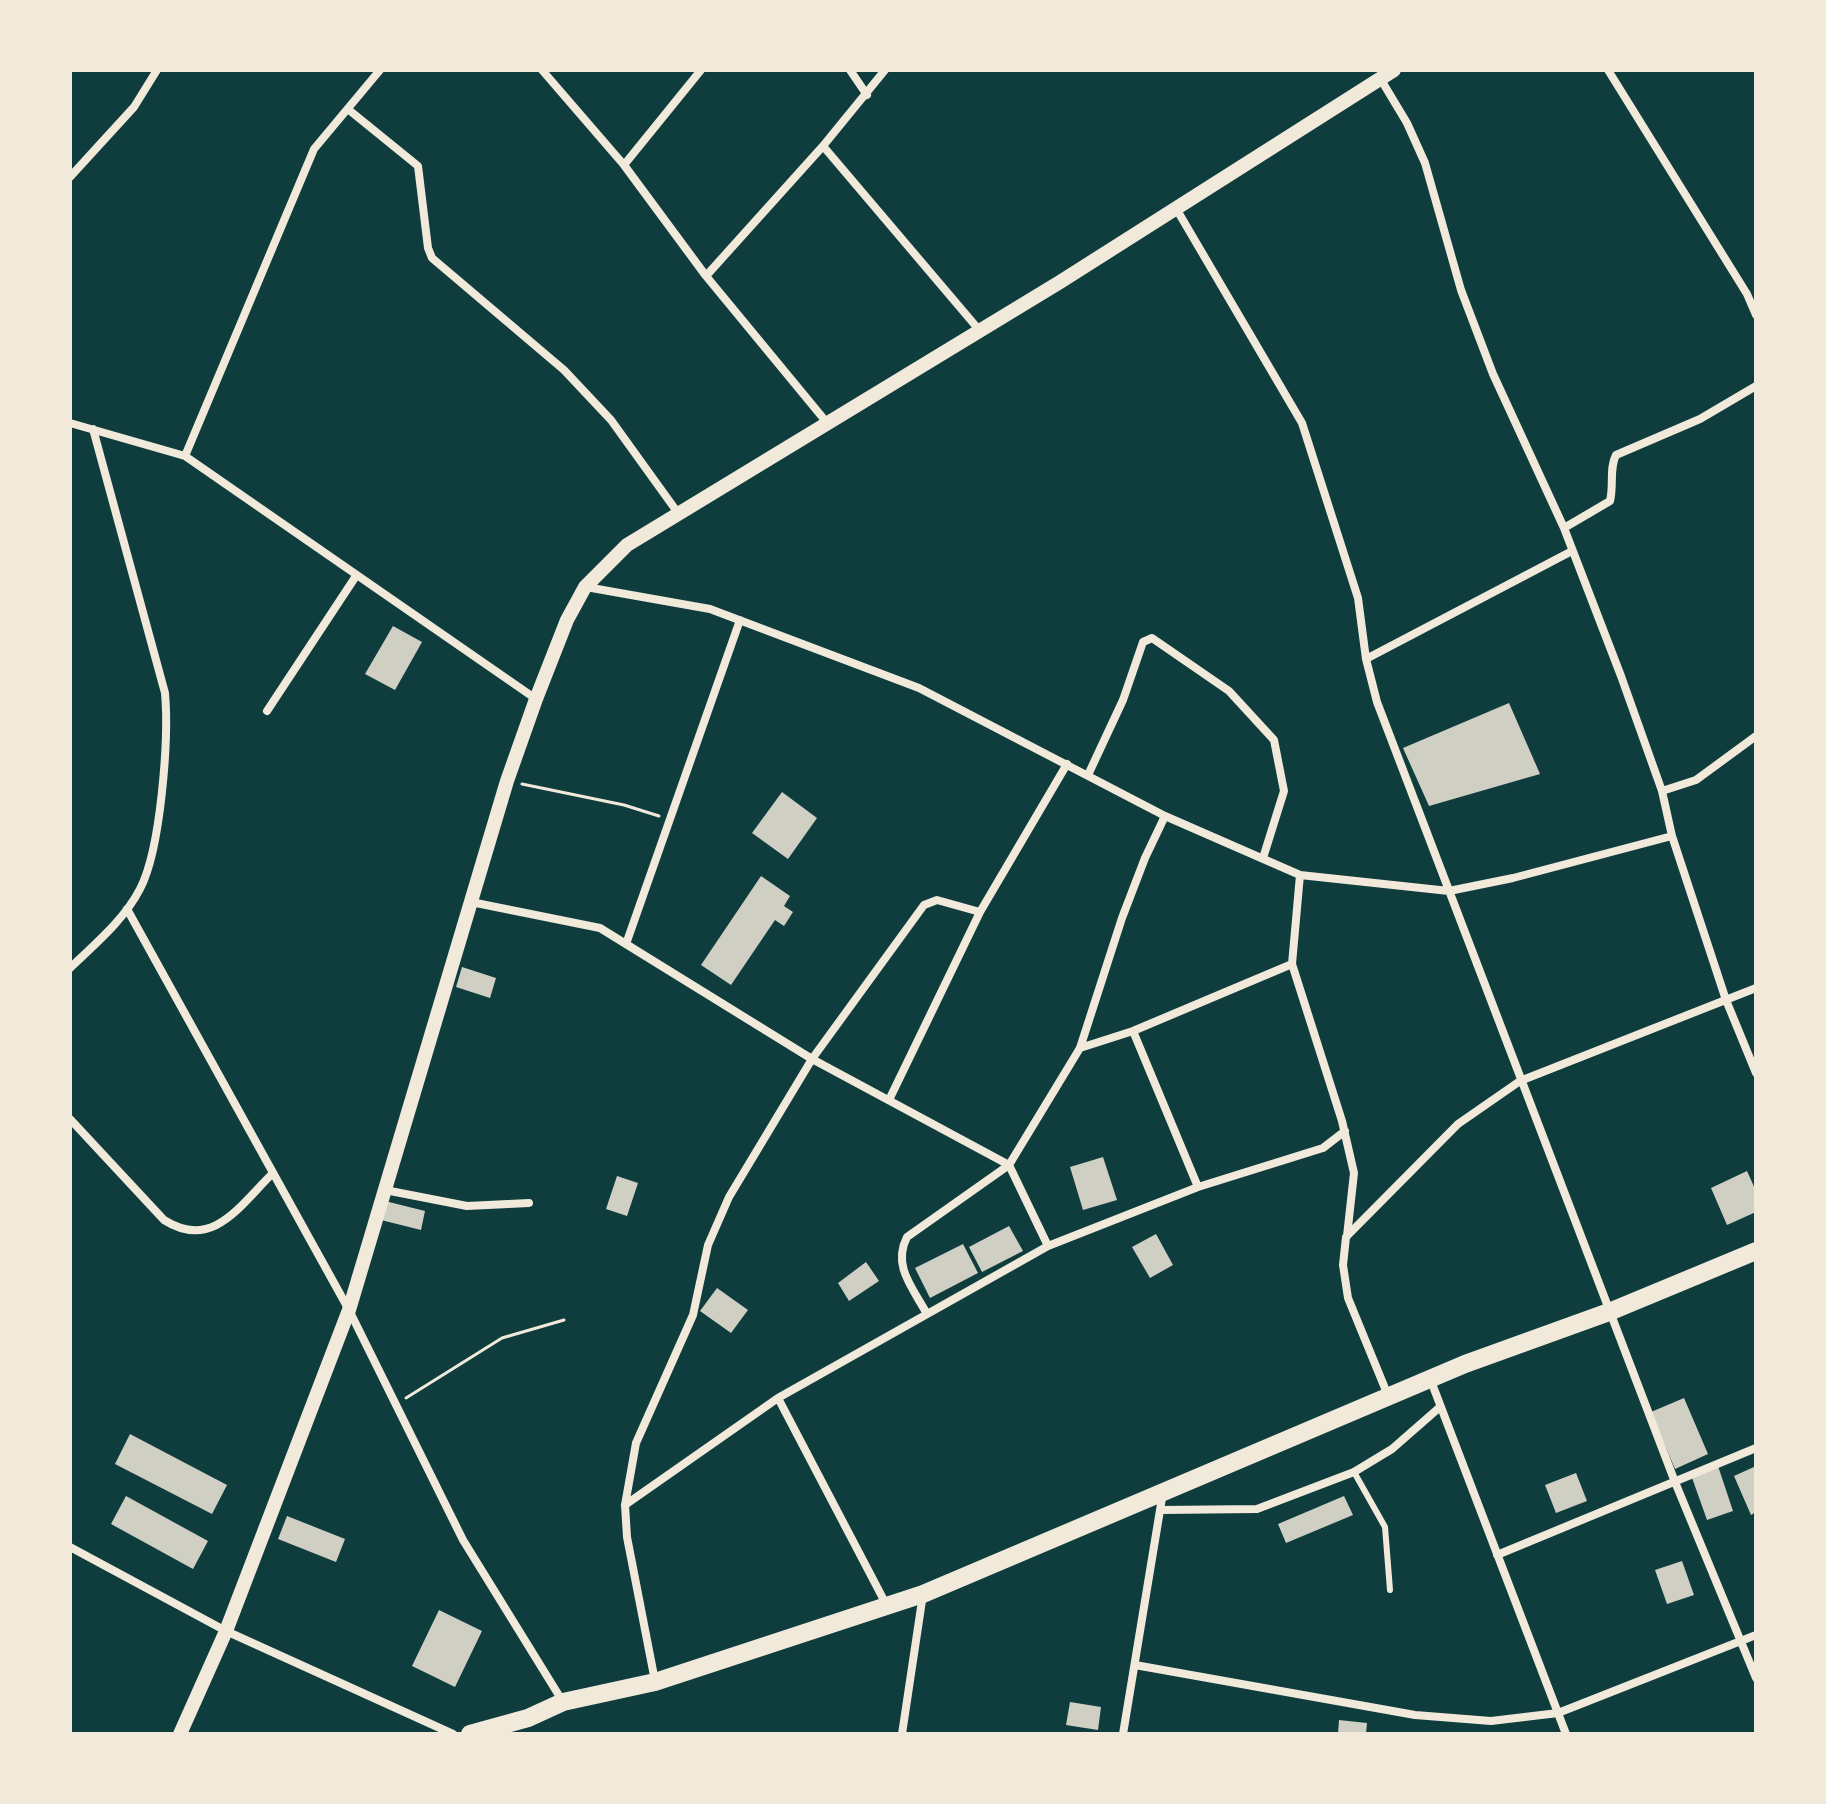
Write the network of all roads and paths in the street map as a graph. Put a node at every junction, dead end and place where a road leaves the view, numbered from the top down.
1 (157, 70) edge
2 (380, 70) edge
3 (542, 70) edge
4 (701, 70) edge
5 (850, 70) edge
6 (885, 70) edge
7 (1394, 70) edge
8 (1608, 70) edge
9 (1380, 78) junction
10 (867, 95) junction
11 (349, 110) junction
12 (823, 146) junction
13 (624, 165) junction
14 (70, 177) edge
15 (1177, 210) junction
16 (706, 276) junction
17 (1756, 315) edge
18 (980, 331) junction
19 (1756, 386) edge
20 (70, 423) edge
21 (828, 424) junction
22 (93, 429) junction
23 (185, 456) junction
24 (678, 513) junction
25 (1564, 528) junction
26 (1572, 551) junction
27 (356, 576) junction
28 (585, 587) junction
29 (740, 620) junction
30 (1366, 659) junction
31 (536, 699) junction
32 (267, 711) dead end
33 (1756, 736) edge
34 (1067, 764) junction
35 (1088, 775) junction
36 (507, 781) junction
37 (1662, 791) junction
38 (1165, 816) junction
39 (670, 820) junction
40 (1672, 836) junction
41 (1263, 858) junction
42 (1300, 875) junction
43 (1449, 891) junction
44 (471, 902) junction
45 (127, 909) junction
46 (980, 912) junction
47 (626, 944) junction
48 (1292, 964) junction
49 (70, 968) edge
50 (1756, 988) edge
51 (1726, 1000) junction
52 (1133, 1031) junction
53 (1080, 1048) junction
54 (812, 1059) junction
55 (1756, 1073) edge
56 (1520, 1081) junction
57 (889, 1100) junction
58 (70, 1119) edge
59 (1345, 1131) junction
60 (1009, 1165) junction
61 (273, 1173) junction
62 (1198, 1187) junction
63 (385, 1190) junction
64 (529, 1203) dead end
65 (1346, 1237) junction
66 (1048, 1246) junction
67 (1756, 1251) edge
68 (349, 1310) junction
69 (1609, 1312) junction
70 (927, 1314) junction
71 (564, 1320) dead end
72 (1431, 1381) junction
73 (778, 1398) junction
74 (1389, 1398) junction
75 (396, 1404) junction
76 (1440, 1407) junction
77 (1756, 1448) edge
78 (1354, 1472) junction
79 (1675, 1482) junction
80 (1163, 1491) junction
81 (625, 1505) junction
82 (1160, 1510) junction
83 (70, 1547) edge
84 (1497, 1555) junction
85 (1390, 1590) dead end
86 (923, 1594) junction
87 (887, 1606) junction
88 (226, 1631) junction
89 (1756, 1635) edge
90 (1741, 1641) junction
91 (1135, 1665) junction
92 (1756, 1678) edge
93 (655, 1682) junction
94 (563, 1702) junction
95 (1558, 1713) junction
96 (519, 1728) edge
97 (180, 1734) edge
98 (453, 1734) edge
99 (470, 1734) edge
100 (902, 1734) edge
101 (1123, 1734) edge
102 (1566, 1734) edge

1 - 14 street
2 - 11 street
3 - 13 street
4 - 13 street
5 - 10 street
6 - 10 street
7 - 9 street
8 - 17 street
9 - 15 street
9 - 25 street
10 - 12 street
11 - 23 street
11 - 24 street
12 - 16 street
12 - 18 street
13 - 16 street
15 - 18 street
15 - 30 street
16 - 21 street
18 - 21 street
19 - 25 street
20 - 22 street
21 - 24 street
22 - 23 street
22 - 45 street
23 - 27 street
24 - 28 street
25 - 26 street
26 - 30 street
26 - 37 street
27 - 31 street
27 - 32 street
28 - 29 street
28 - 31 street
29 - 34 street
29 - 39 street
30 - 43 street
31 - 36 street
33 - 37 street
34 - 35 street
34 - 46 street
35 - 38 street
35 - 41 street
36 - 39 path
36 - 44 street
37 - 40 street
38 - 41 street
38 - 53 street
39 - 47 street
40 - 43 street
40 - 51 street
41 - 42 street
42 - 43 street
42 - 48 street
43 - 56 street
44 - 47 street
44 - 63 street
45 - 49 street
45 - 61 street
46 - 54 street
46 - 57 street
47 - 54 street
48 - 52 street
48 - 59 street
50 - 51 street
51 - 55 street
51 - 56 street
52 - 53 street
52 - 62 street
53 - 60 street
54 - 57 street
54 - 81 street
56 - 65 street
56 - 69 street
57 - 60 street
58 - 61 street
59 - 62 street
59 - 65 street
60 - 66 street
60 - 70 street
61 - 68 street
62 - 66 street
63 - 64 street
63 - 68 street
65 - 74 street
66 - 70 street
67 - 69 main road
68 - 75 street
68 - 88 street
69 - 72 main road
69 - 79 street
70 - 73 street
71 - 75 path
72 - 74 main road
72 - 76 street
73 - 81 street
73 - 87 street
74 - 80 main road
75 - 94 street
76 - 78 street
76 - 84 street
77 - 79 street
78 - 82 street
78 - 85 lane
79 - 84 street
79 - 90 street
80 - 82 street
80 - 86 main road
81 - 93 street
82 - 91 street
83 - 88 street
84 - 95 street
86 - 87 main road
86 - 100 street
87 - 93 main road
88 - 97 street
88 - 98 street
89 - 90 street
90 - 92 street
90 - 95 street
91 - 95 street
91 - 101 street
93 - 94 main road
94 - 96 main road
95 - 102 street
96 - 99 main road

